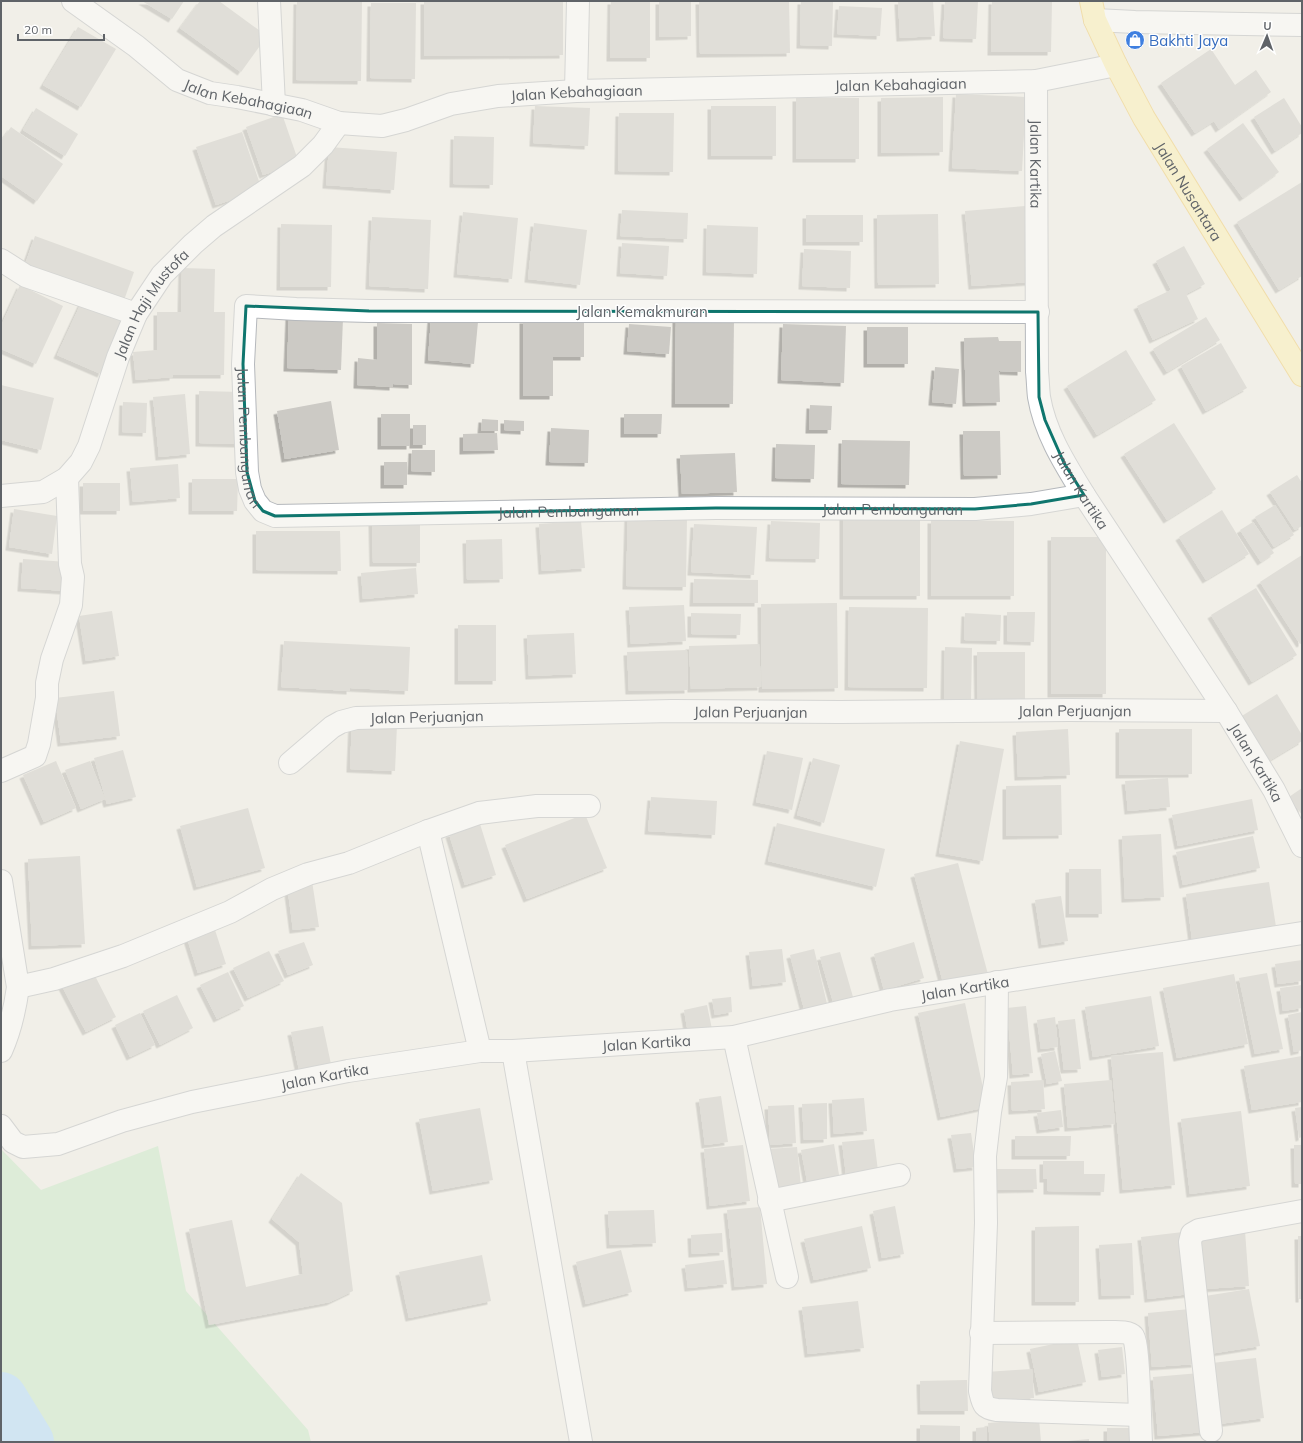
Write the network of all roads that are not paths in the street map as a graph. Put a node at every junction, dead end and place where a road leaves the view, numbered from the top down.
1 (73, 1) edge
2 (269, 1) edge
3 (578, 1) edge
4 (1093, 10) edge
5 (1302, 25) edge
6 (1116, 65) junction
7 (1036, 82) junction
8 (576, 91) junction
9 (274, 105) junction
10 (339, 123) junction
11 (1, 260) edge
12 (246, 306) joint
13 (1038, 312) junction
14 (136, 314) junction
15 (1302, 375) edge
16 (67, 478) junction
17 (1084, 495) junction
18 (1, 496) edge
19 (1226, 711) junction
20 (290, 763) dead end
21 (1, 771) edge
22 (589, 806) dead end
23 (428, 831) junction
24 (1302, 846) edge
25 (1, 881) edge
26 (1302, 933) edge
27 (996, 982) junction
28 (18, 987) junction
29 (734, 1037) junction
30 (1, 1051) edge
31 (480, 1051) junction
32 (513, 1051) junction
33 (1, 1126) edge
34 (899, 1176) dead end
35 (769, 1201) junction
36 (1302, 1211) edge
37 (787, 1277) dead end
38 (981, 1333) junction
39 (1139, 1415) junction
40 (1211, 1431) dead end
41 (581, 1442) edge
42 (1141, 1442) edge

1 - 9 street, Jalan Kebahagiaan
2 - 9 street
3 - 8 street
4 - 5 street
4 - 6 main road, Jalan Nusantara
6 - 7 street, Jalan Kebahagiaan
6 - 15 main road, Jalan Nusantara
7 - 8 street, Jalan Kebahagiaan
7 - 13 street, Jalan Kartika
8 - 10 street, Jalan Kebahagiaan
9 - 10 street, Jalan Kebahagiaan
10 - 14 street, Jalan Haji Mustofa
11 - 14 street
12 - 13 street, Jalan Kemakmuran
12 - 17 street, Jalan Pembangunan
13 - 17 street, Jalan Kartika
14 - 16 street, Jalan Haji Mustofa
16 - 18 street, Jalan Haji Mustofa
16 - 21 street
17 - 19 street, Jalan Kartika
19 - 20 street, Jalan Perjuanjan
19 - 24 street, Jalan Kartika
22 - 23 street
23 - 28 street
23 - 31 street
25 - 28 street
26 - 27 street, Jalan Kartika
27 - 29 street, Jalan Kartika
27 - 38 street
28 - 30 street
29 - 32 street, Jalan Kartika
29 - 35 street
31 - 32 street, Jalan Kartika
31 - 33 street, Jalan Kartika
32 - 41 street
34 - 35 street
35 - 37 street
36 - 40 street
38 - 39 street
38 - 39 street
39 - 42 street

